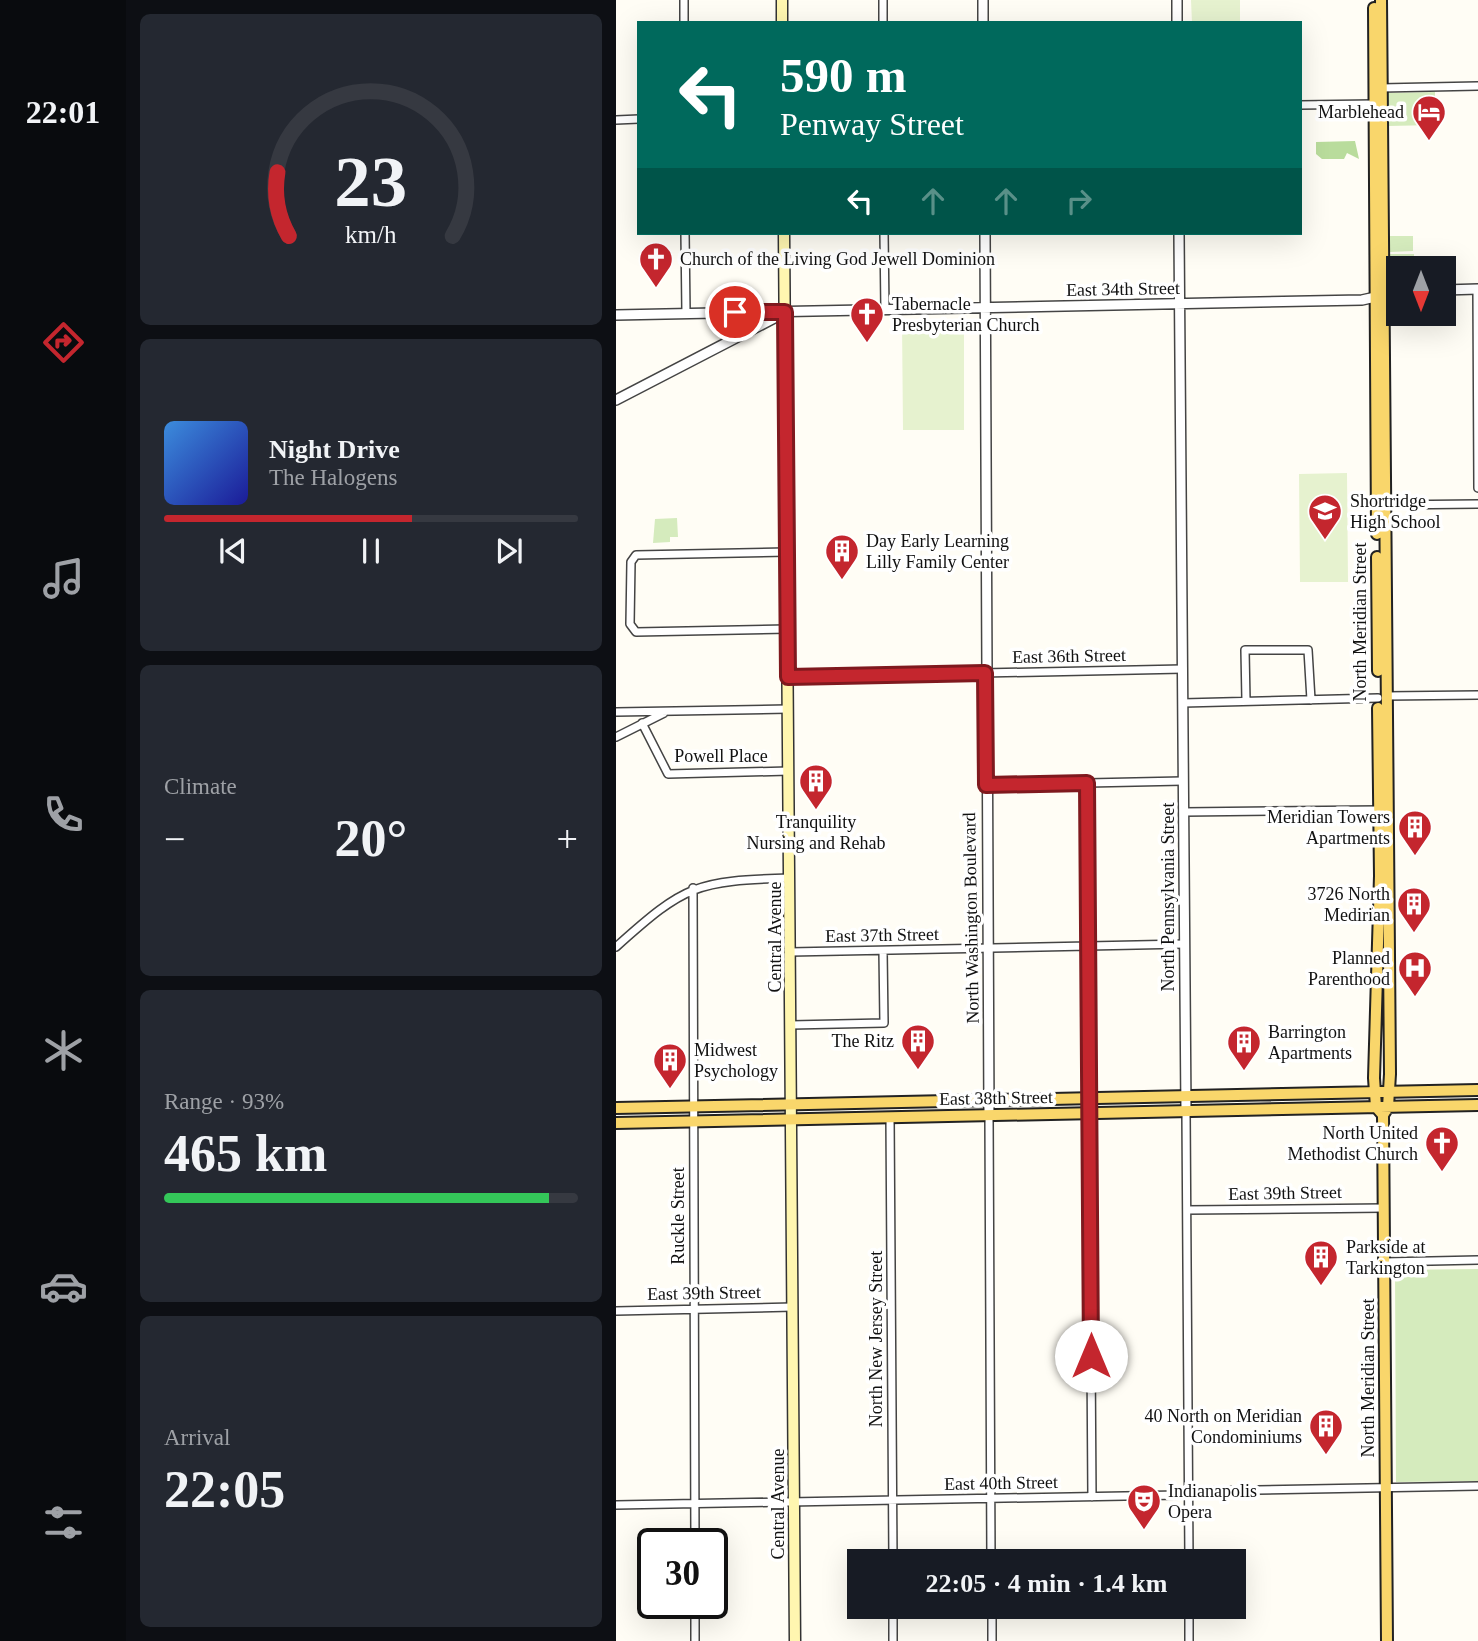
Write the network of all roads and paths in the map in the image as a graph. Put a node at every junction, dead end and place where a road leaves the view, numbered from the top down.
1 (684, 0) edge
2 (782, 0) edge
3 (883, 0) edge
4 (983, 0) edge
5 (1177, 0) edge
6 (1373, 0) edge
7 (1381, 0) edge
8 (684, 21) edge
9 (782, 21) edge
10 (883, 21) edge
11 (984, 21) edge
12 (1177, 21) edge
13 (1478, 86) edge
14 (1381, 88) junction
15 (1374, 104) junction
16 (1302, 105) edge
17 (616, 120) edge
18 (637, 120) edge
19 (685, 235) edge
20 (784, 235) edge
21 (884, 235) edge
22 (985, 235) edge
23 (1179, 235) edge
24 (1478, 289) edge
25 (1456, 290) edge
26 (1386, 295) edge
27 (1379, 296) junction
28 (1180, 304) junction
29 (984, 308) junction
30 (885, 310) junction
31 (785, 312) junction
32 (686, 313) junction
33 (616, 315) edge
34 (616, 400) edge
35 (1478, 488) edge
36 (1478, 504) edge
37 (1384, 505) junction
38 (787, 552) junction
39 (788, 629) junction
40 (1183, 669) junction
41 (985, 673) junction
42 (788, 677) junction
43 (1478, 695) edge
44 (1382, 697) junction
45 (1311, 700) junction
46 (1246, 701) junction
47 (1183, 703) junction
48 (788, 709) junction
49 (668, 711) junction
50 (616, 712) edge
51 (642, 723) junction
52 (616, 737) edge
53 (789, 771) junction
54 (1183, 780) junction
55 (1087, 783) junction
56 (986, 785) junction
57 (1379, 810) junction
58 (1184, 812) junction
59 (790, 877) junction
60 (693, 888) junction
61 (1185, 944) junction
62 (1088, 946) junction
63 (616, 947) edge
64 (988, 948) junction
65 (883, 951) junction
66 (790, 952) junction
67 (791, 1025) junction
68 (1478, 1090) edge
69 (1375, 1093) junction
70 (1389, 1093) junction
71 (1186, 1097) junction
72 (1090, 1099) junction
73 (989, 1101) junction
74 (792, 1105) junction
75 (1478, 1105) edge
76 (693, 1107) junction
77 (616, 1108) edge
78 (1382, 1110) junction
79 (1186, 1112) junction
80 (1090, 1114) junction
81 (989, 1115) junction
82 (890, 1117) junction
83 (792, 1120) junction
84 (693, 1122) junction
85 (616, 1123) edge
86 (1384, 1208) junction
87 (1186, 1210) junction
88 (1478, 1261) edge
89 (1384, 1262) junction
90 (793, 1307) junction
91 (694, 1310) junction
92 (616, 1311) edge
93 (1478, 1486) edge
94 (1386, 1488) junction
95 (1188, 1493) junction
96 (1092, 1497) junction
97 (991, 1499) junction
98 (892, 1501) junction
99 (794, 1503) junction
100 (695, 1504) junction
101 (616, 1505) edge
102 (695, 1528) edge
103 (893, 1549) edge
104 (991, 1549) edge
105 (1189, 1549) edge
106 (695, 1619) edge
107 (893, 1619) edge
108 (992, 1619) edge
109 (1189, 1619) edge
110 (695, 1641) edge
111 (795, 1641) edge
112 (894, 1641) edge
113 (992, 1641) edge
114 (1189, 1641) edge
115 (1387, 1641) edge

1 - 8 street
2 - 9 main road
3 - 10 street
4 - 11 street
5 - 12 street
6 - 15 main road, North Meridian Street
7 - 14 main road, North Meridian Street
13 - 14 street
14 - 27 main road, North Meridian Street
15 - 16 street
15 - 27 main road, North Meridian Street
17 - 18 street
19 - 32 street
20 - 31 main road, Central Avenue
21 - 30 street
22 - 29 street, North Washington Boulevard
23 - 28 street, North Pennsylvania Street
24 - 25 street
24 - 35 street
26 - 27 street, East 34th Street
27 - 28 street, East 34th Street
27 - 37 main road, North Meridian Street
27 - 44 main road, North Meridian Street
28 - 29 street, East 34th Street
28 - 40 street, North Pennsylvania Street
29 - 30 street, East 34th Street
29 - 41 street, North Washington Boulevard
30 - 31 street, East 34th Street
31 - 32 street, East 34th Street
31 - 34 street
31 - 38 main road, Central Avenue
32 - 33 street, East 34th Street
36 - 37 street
37 - 44 main road, North Meridian Street
38 - 39 main road, Central Avenue
38 - 39 street
39 - 42 main road, Central Avenue
40 - 41 street, East 36th Street
40 - 47 street, North Pennsylvania Street
41 - 42 street, East 36th Street
41 - 56 street, North Washington Boulevard
42 - 48 main road, Central Avenue
43 - 44 street
44 - 45 street
44 - 57 main road, North Meridian Street
44 - 70 main road, North Meridian Street
45 - 46 street
45 - 46 street
46 - 47 street
47 - 54 street, North Pennsylvania Street
48 - 49 street
48 - 53 main road, Central Avenue
49 - 50 street
49 - 51 street
51 - 52 street
51 - 53 street, Powell Place
53 - 59 main road, Central Avenue
54 - 55 street
54 - 58 street, North Pennsylvania Street
55 - 56 street
55 - 62 street
56 - 64 street, North Washington Boulevard
57 - 58 street
57 - 69 main road, North Meridian Street
58 - 61 street, North Pennsylvania Street
59 - 60 street
59 - 66 main road, Central Avenue
60 - 63 street
60 - 76 street, Ruckle Street
61 - 62 street, East 37th Street
61 - 71 street, North Pennsylvania Street
62 - 64 street, East 37th Street
62 - 72 street
64 - 65 street, East 37th Street
64 - 73 street, North Washington Boulevard
65 - 66 street, East 37th Street
65 - 67 street
66 - 67 main road, Central Avenue
67 - 74 main road, Central Avenue
68 - 70 main road, East 38th Street
69 - 70 main road, East 38th Street
69 - 71 main road, East 38th Street
69 - 78 main road, North Meridian Street
70 - 78 main road, North Meridian Street
71 - 72 main road, East 38th Street
71 - 79 street, North Pennsylvania Street
72 - 73 main road, East 38th Street
72 - 80 street
73 - 74 main road, East 38th Street
73 - 81 street, North Washington Boulevard
74 - 76 main road, East 38th Street
74 - 83 main road, Central Avenue
75 - 78 main road, East 38th Street
76 - 77 main road, East 38th Street
76 - 84 street, Ruckle Street
78 - 79 main road, East 38th Street
78 - 86 main road, North Meridian Street
79 - 80 main road, East 38th Street
79 - 87 street, North Pennsylvania Street
80 - 81 main road, East 38th Street
80 - 96 street
81 - 82 main road, East 38th Street
81 - 97 street, North Washington Boulevard
82 - 83 main road, East 38th Street
82 - 98 street, North New Jersey Street
83 - 84 main road, East 38th Street
83 - 90 main road, Central Avenue
84 - 85 main road, East 38th Street
84 - 91 street, Ruckle Street
86 - 87 street, East 39th Street
86 - 89 main road, North Meridian Street
87 - 95 street, North Pennsylvania Street
88 - 89 street
89 - 94 main road, North Meridian Street
90 - 91 street, East 39th Street
90 - 99 main road, Central Avenue
91 - 92 street, East 39th Street
91 - 100 street, Ruckle Street
93 - 94 street, East 40th Street
94 - 95 street, East 40th Street
94 - 115 main road, North Meridian Street
95 - 96 street, East 40th Street
95 - 105 street, North Pennsylvania Street
96 - 97 street, East 40th Street
97 - 98 street, East 40th Street
97 - 104 street, North Washington Boulevard
98 - 99 street, East 40th Street
98 - 103 street, North New Jersey Street
99 - 100 street, East 40th Street
99 - 111 main road, Central Avenue
100 - 101 street, East 40th Street
100 - 102 street, Ruckle Street
106 - 110 street
107 - 112 street
108 - 113 street
109 - 114 street

